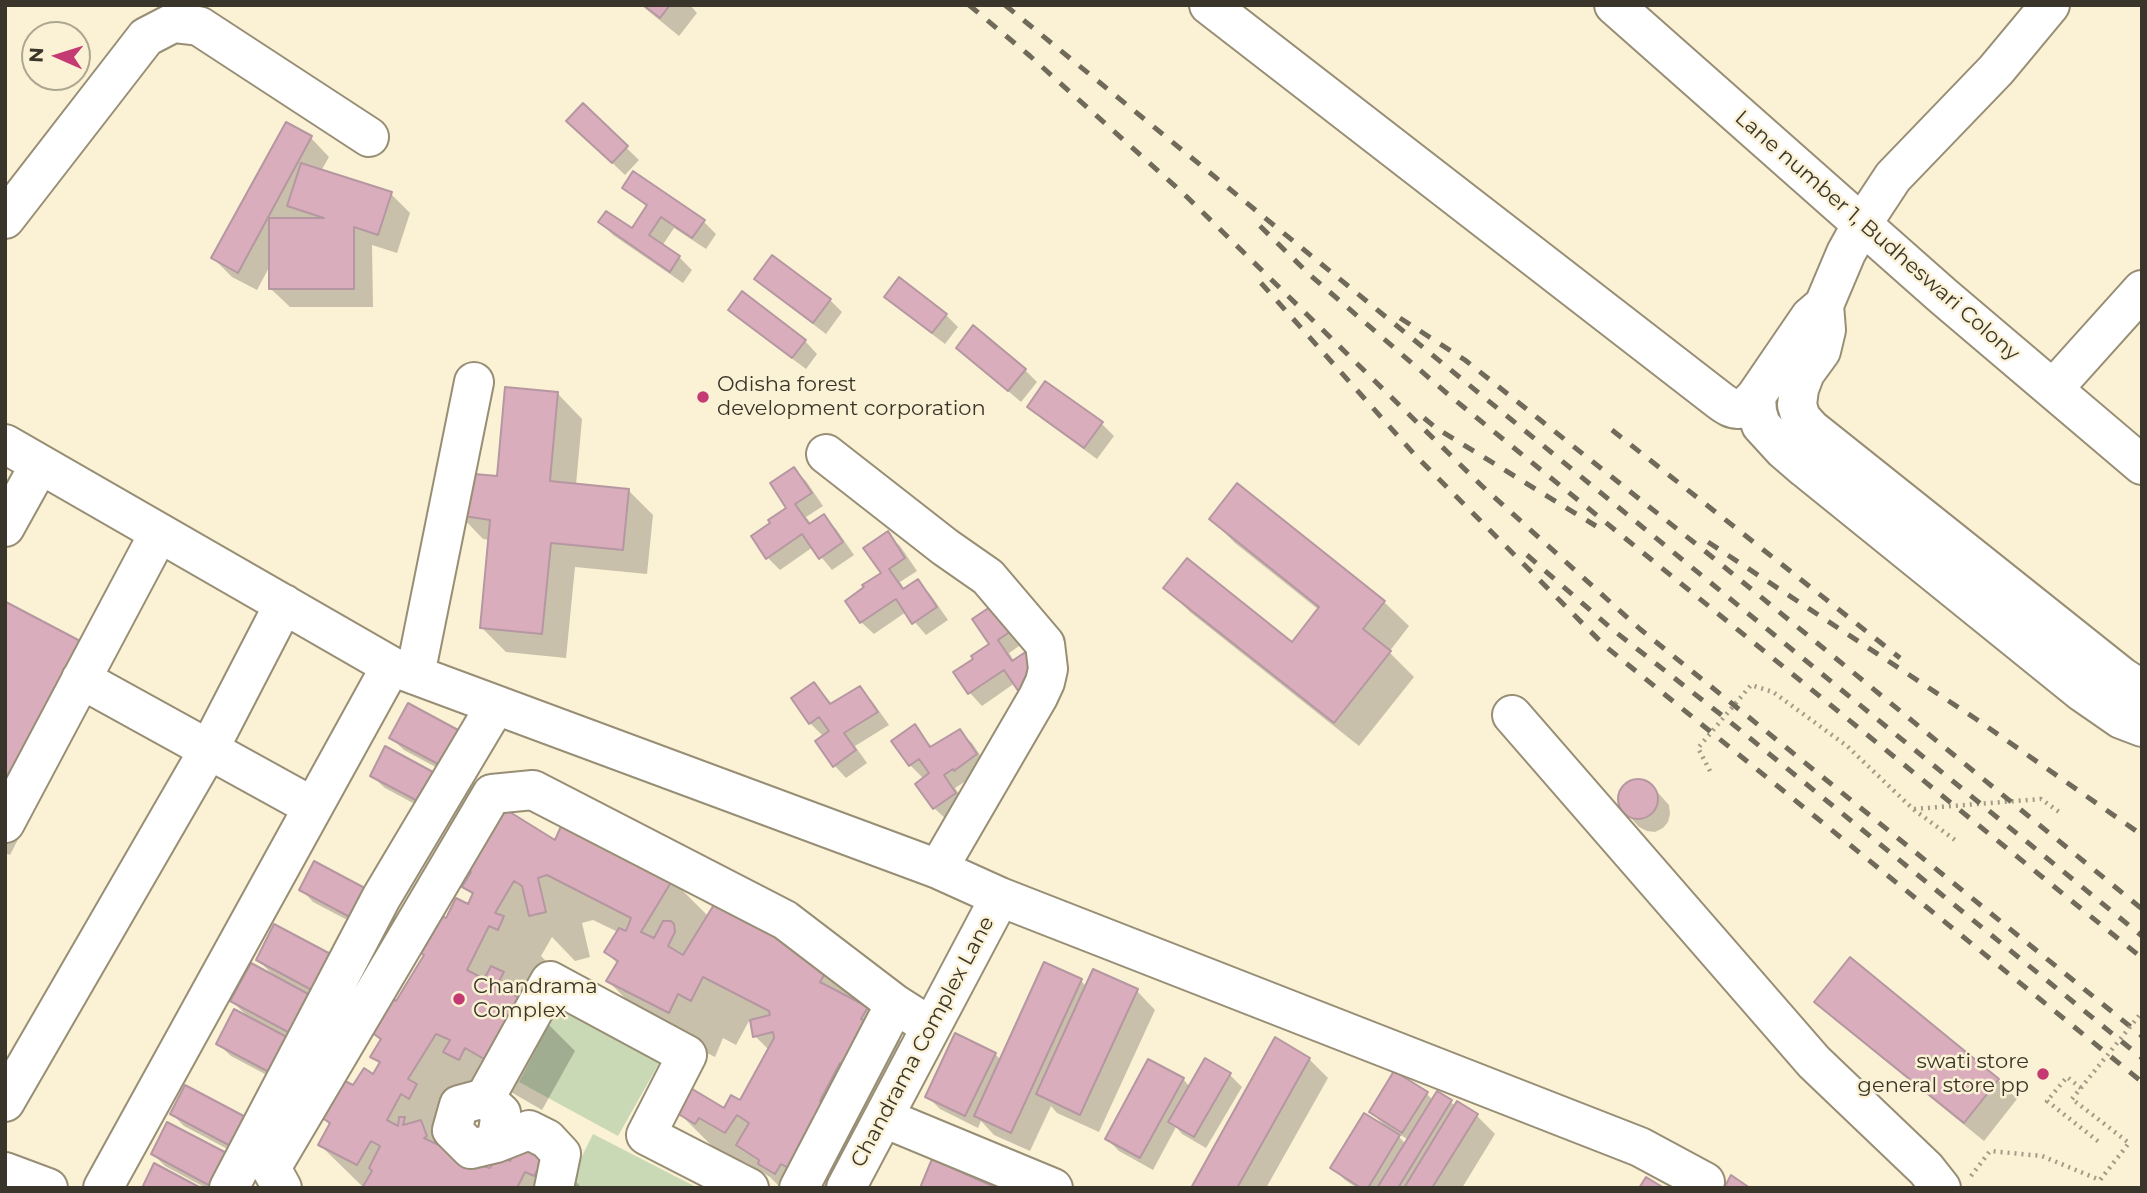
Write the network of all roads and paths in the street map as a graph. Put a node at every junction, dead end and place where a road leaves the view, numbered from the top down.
1 (1209, 5) edge
2 (1614, 5) edge
3 (2050, 5) edge
4 (369, 137) dead end
5 (5, 219) edge
6 (1861, 224) junction
7 (2142, 290) edge
8 (1824, 305) junction
9 (474, 382) dead end
10 (2053, 389) junction
11 (1756, 396) junction
12 (5, 444) edge
13 (826, 454) dead end
14 (40, 464) junction
15 (2142, 465) edge
16 (5, 527) edge
17 (159, 533) junction
18 (284, 604) junction
19 (403, 670) junction
20 (81, 679) junction
21 (2142, 690) edge
22 (496, 705) junction
23 (1512, 715) dead end
24 (2142, 727) edge
25 (208, 751) junction
26 (1710, 771) dead end
27 (313, 807) junction
28 (1913, 810) junction
29 (2062, 814) dead end
30 (5, 822) edge
31 (1955, 840) dead end
32 (938, 869) junction
33 (1000, 897) junction
34 (895, 1004) junction
35 (2142, 1012) edge
36 (930, 1027) junction
37 (2081, 1088) junction
38 (5, 1102) edge
39 (884, 1118) junction
40 (2099, 1142) dead end
41 (5, 1172) edge
42 (1955, 1183) edge
43 (48, 1188) edge
44 (103, 1188) edge
45 (229, 1188) edge
46 (282, 1188) edge
47 (554, 1188) edge
48 (749, 1188) edge
49 (799, 1188) edge
50 (846, 1188) edge
51 (1053, 1188) edge
52 (1701, 1188) edge

1 - 11 street
2 - 6 street, Lane number 1, Budheswari Colony
3 - 6 street
4 - 5 street
6 - 8 street
6 - 10 street, Lane number 1, Budheswari Colony
7 - 10 street
8 - 11 street
8 - 21 street
9 - 19 street
10 - 15 street, Lane number 1, Budheswari Colony
11 - 24 street
12 - 14 street
13 - 32 street
14 - 16 street
14 - 17 street
17 - 18 street
17 - 20 street
18 - 19 street
18 - 25 street
19 - 22 street
19 - 27 street
20 - 25 street
20 - 30 street
22 - 32 street
22 - 45 street
23 - 42 street
25 - 27 street
25 - 38 street
26 - 28 path
27 - 44 street
28 - 29 path
28 - 31 path
32 - 33 street
33 - 36 street, Chandrama Complex Lane
33 - 52 street
34 - 36 street
34 - 46 street
34 - 49 street
35 - 37 path, bridge
36 - 39 street, Chandrama Complex Lane
37 - 40 path
37 - 42 path, bridge
39 - 50 street, Chandrama Complex Lane
39 - 51 street
41 - 43 street
47 - 48 street

